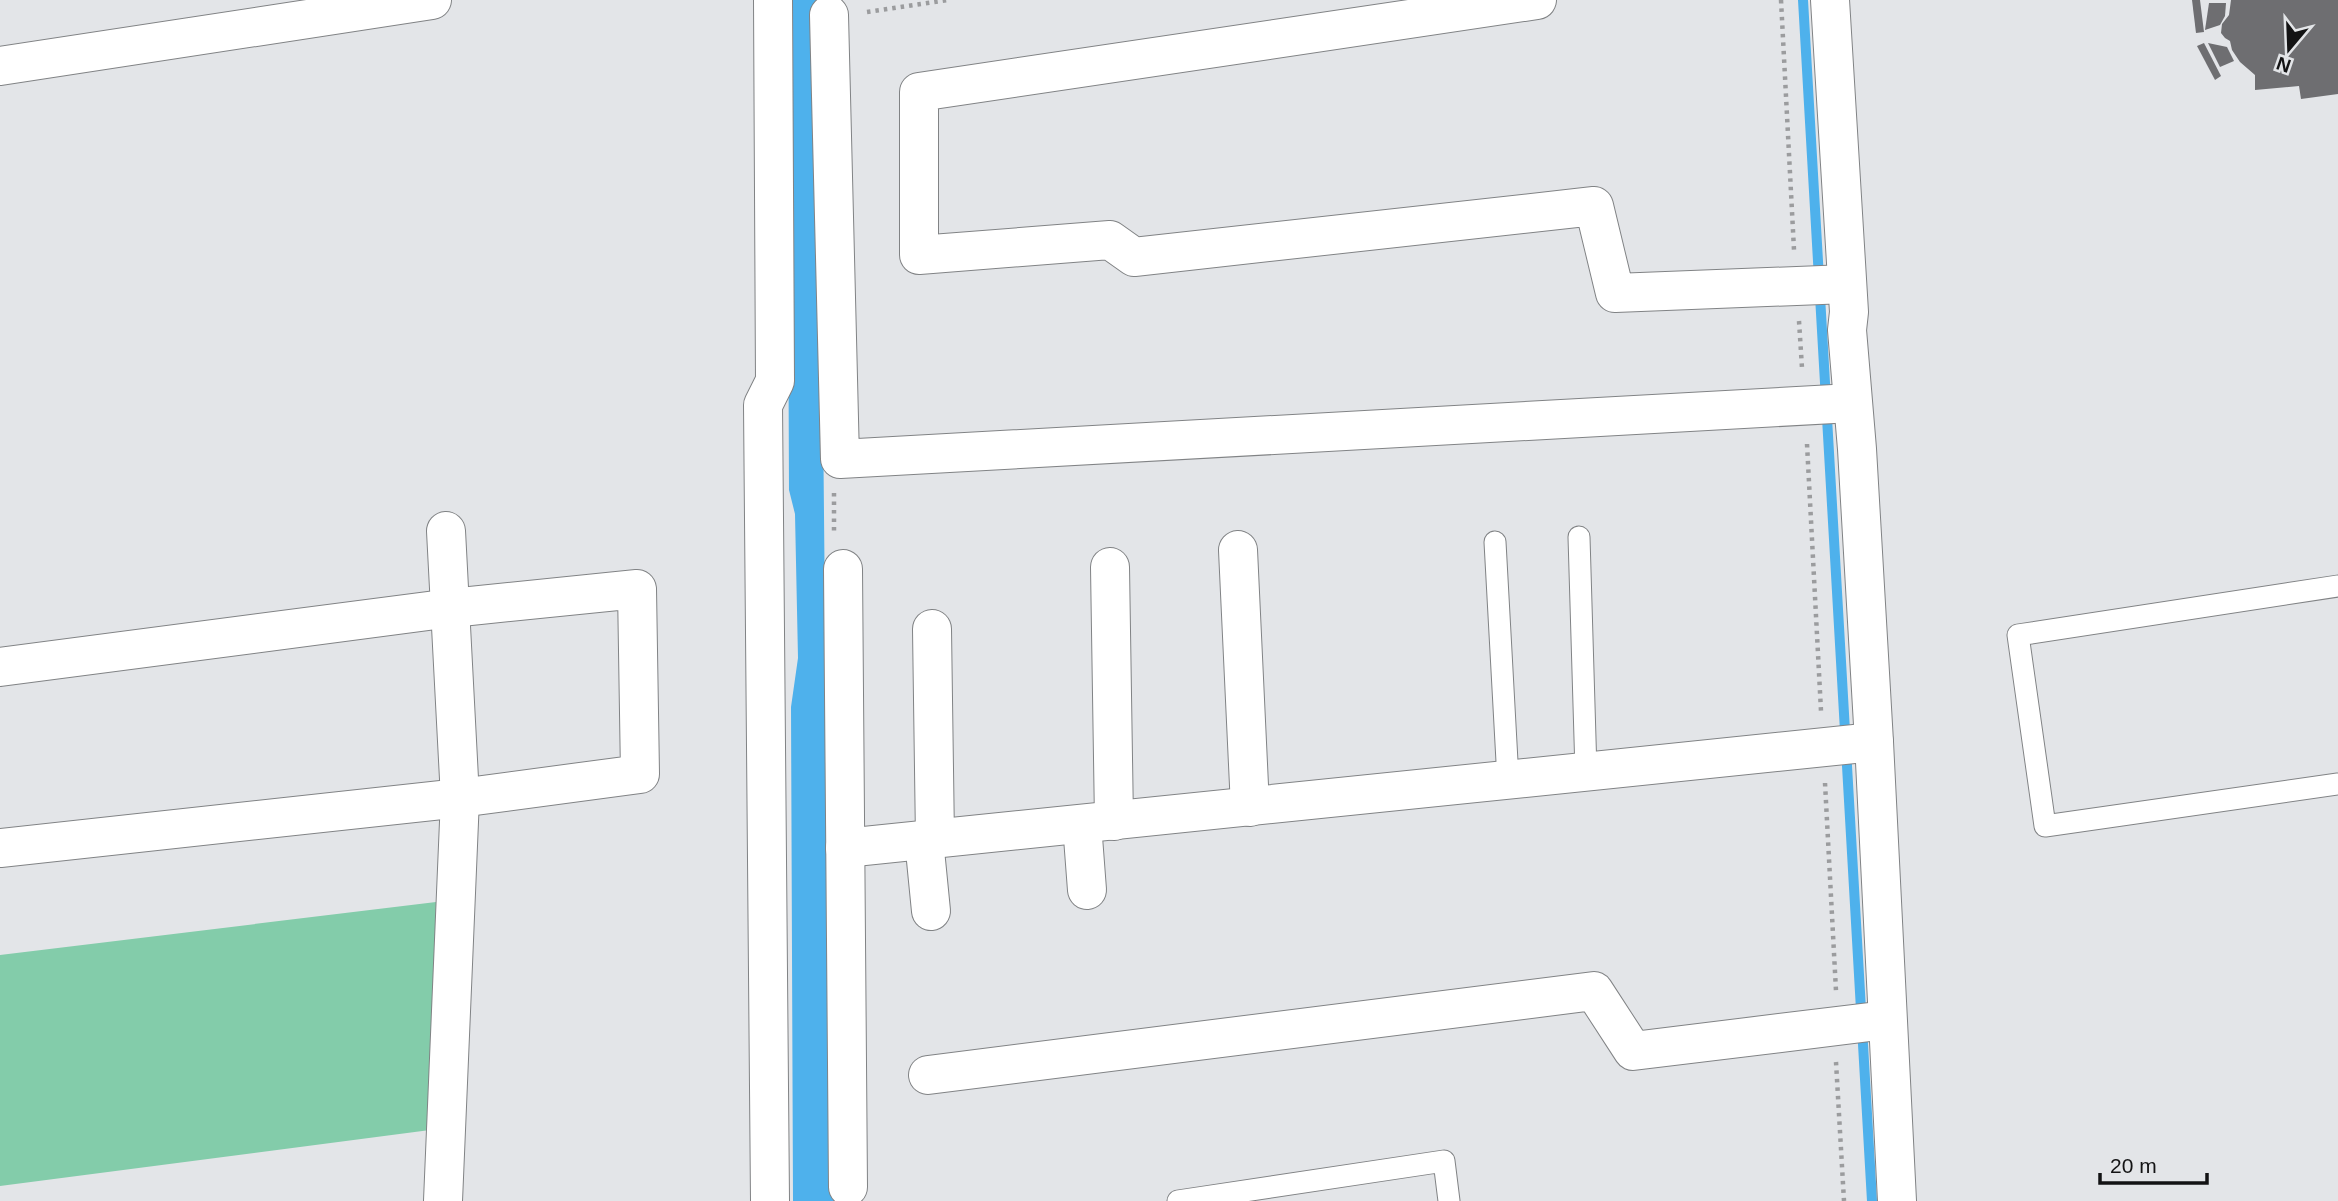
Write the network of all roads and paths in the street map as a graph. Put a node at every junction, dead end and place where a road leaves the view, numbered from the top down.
1 (432, 0) edge
2 (774, 0) edge
3 (948, 0) edge
4 (1537, 0) edge
5 (1781, 0) edge
6 (1830, 0) edge
7 (829, 15) joint
8 (0, 66) edge
9 (1820, 285) junction
10 (1827, 404) junction
11 (840, 458) junction
12 (446, 531) dead end
13 (1579, 537) dead end
14 (1495, 542) dead end
15 (1238, 550) dead end
16 (1110, 567) dead end
17 (842, 569) joint
18 (2338, 586) edge
19 (451, 608) junction
20 (933, 629) dead end
21 (0, 667) edge
22 (1847, 745) junction
23 (1586, 772) junction
24 (1508, 780) junction
25 (2338, 784) edge
26 (460, 798) junction
27 (1250, 807) junction
28 (1098, 823) junction
29 (930, 840) junction
30 (0, 848) edge
31 (845, 848) junction
32 (1087, 890) dead end
33 (931, 911) dead end
34 (1861, 1023) junction
35 (928, 1075) dead end
36 (848, 1187) dead end
37 (443, 1201) edge
38 (770, 1201) edge
39 (1178, 1201) edge
40 (1449, 1201) edge
41 (1844, 1201) edge
42 (1897, 1201) edge

1 - 8 street
2 - 38 street
3 - 7 path
4 - 9 street
5 - 9 path
6 - 9 street
7 - 11 street
9 - 10 path
9 - 10 street
10 - 11 street
10 - 22 path
10 - 22 street
11 - 17 path
12 - 19 street
13 - 23 lane
14 - 24 lane
15 - 27 street
16 - 28 street
17 - 31 street
18 - 25 lane
19 - 21 street
19 - 26 street
19 - 26 street
20 - 29 street
22 - 23 street
22 - 34 street
22 - 34 path
23 - 24 street
24 - 27 street
26 - 30 street
26 - 37 street
27 - 28 street
28 - 29 street
28 - 32 street
29 - 31 street
29 - 33 street
31 - 36 street
34 - 35 street
34 - 41 path
34 - 42 street
39 - 40 lane

